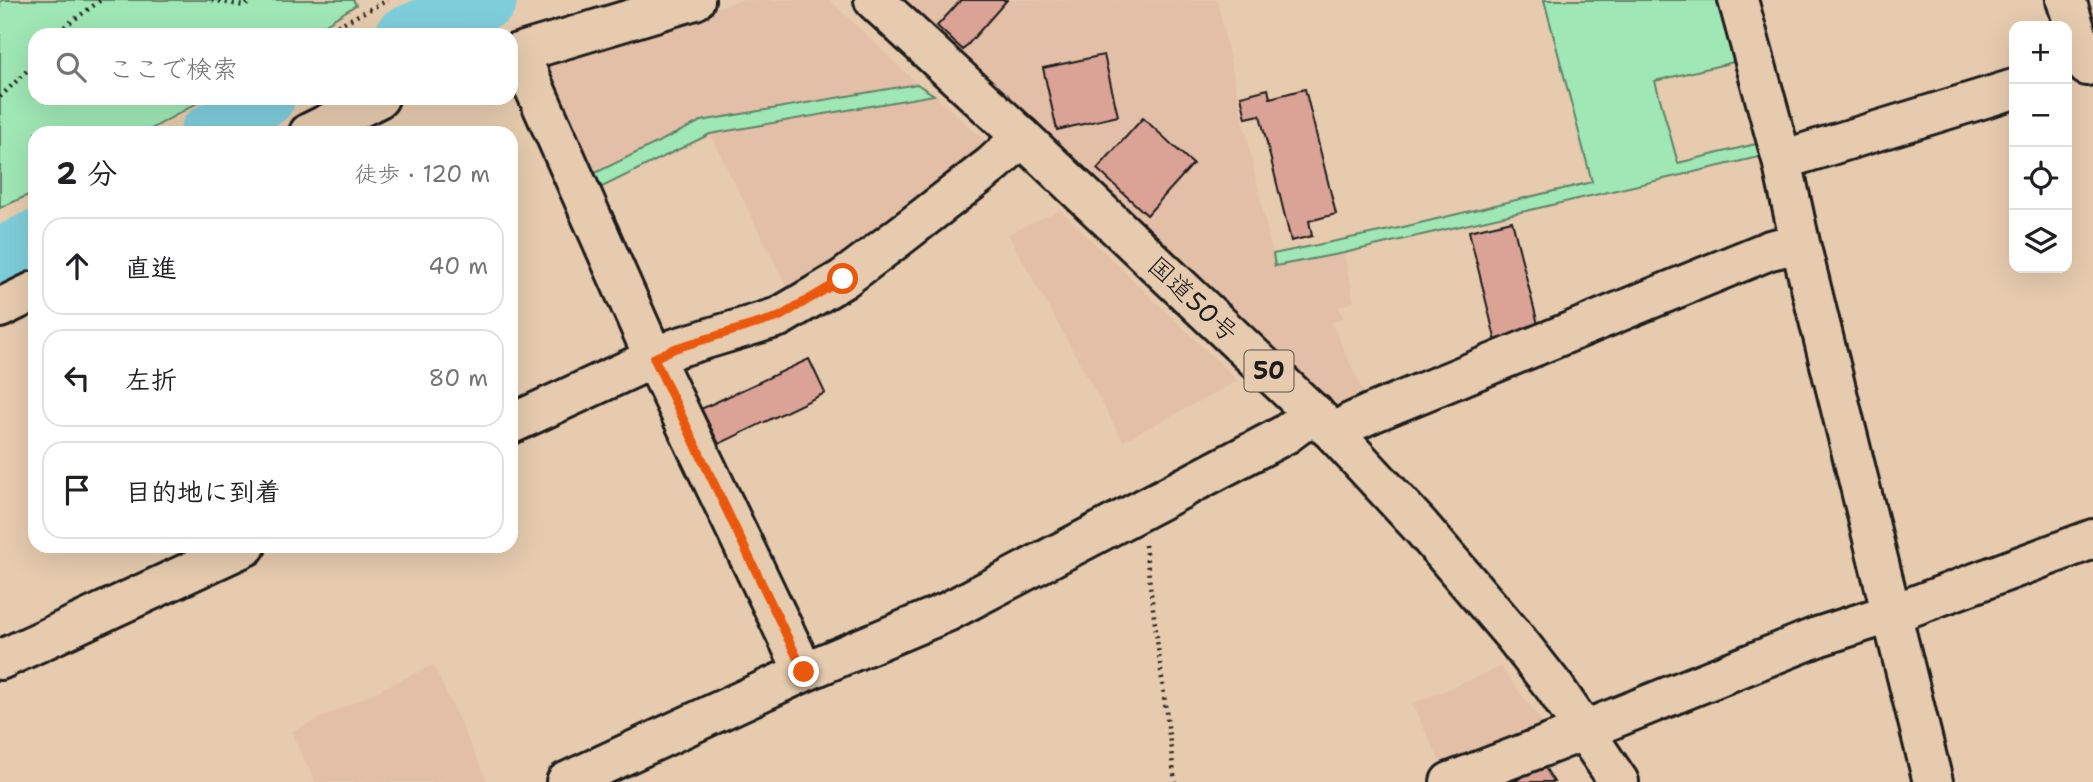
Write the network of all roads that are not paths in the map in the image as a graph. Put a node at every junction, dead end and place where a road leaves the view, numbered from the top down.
1 (695, 0) edge
2 (874, 0) edge
3 (1738, 0) edge
4 (2066, 0) edge
5 (518, 53) edge
6 (518, 61) edge
7 (2082, 68) edge
8 (2009, 91) edge
9 (365, 105) edge
10 (323, 126) edge
11 (1023, 137) junction
12 (1782, 160) junction
13 (1800, 243) junction
14 (28, 294) edge
15 (0, 308) edge
16 (654, 358) junction
17 (518, 421) edge
18 (1324, 424) junction
19 (2093, 539) edge
20 (231, 553) edge
21 (1892, 612) junction
22 (0, 660) edge
23 (804, 672) junction
24 (1584, 731) junction
25 (566, 782) edge
26 (1450, 782) edge
27 (1619, 782) edge
28 (1933, 782) edge

1 - 5 main road
2 - 11 main road, 国道50号 / 50
3 - 12 main road
4 - 7 main road
6 - 16 main road
8 - 12 main road
9 - 10 main road
11 - 16 main road
11 - 18 main road, 国道50号 / 50
12 - 13 main road
13 - 18 main road
13 - 21 main road
14 - 15 main road
16 - 17 main road
16 - 23 main road
18 - 23 main road
18 - 24 main road, 国道50号 / 50
19 - 21 main road
20 - 22 main road
21 - 24 main road
21 - 28 main road
23 - 25 main road
24 - 26 main road
24 - 27 main road, 国道50号 / 50

